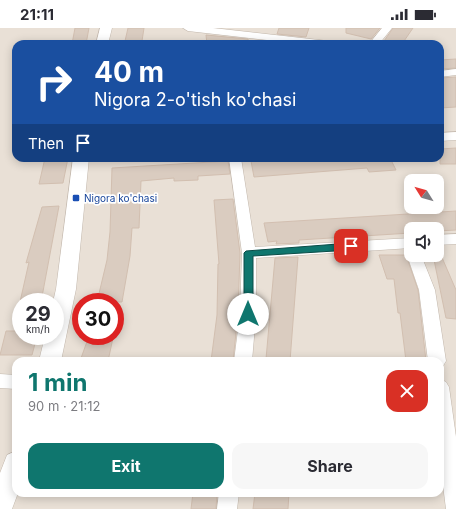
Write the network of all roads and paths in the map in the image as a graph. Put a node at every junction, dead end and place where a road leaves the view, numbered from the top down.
1 (106, 28) edge
2 (188, 28) edge
3 (387, 28) edge
4 (235, 31) edge
5 (103, 40) edge
6 (229, 40) edge
7 (299, 40) edge
8 (377, 40) edge
9 (456, 72) edge
10 (444, 74) edge
11 (456, 136) edge
12 (444, 137) edge
13 (81, 162) edge
14 (236, 162) edge
15 (456, 239) edge
16 (444, 240) edge
17 (404, 246) edge
18 (249, 253) junction
19 (417, 262) edge
20 (51, 357) edge
21 (243, 357) edge
22 (436, 357) edge
23 (0, 381) edge
24 (12, 382) edge
25 (444, 418) edge
26 (12, 474) edge
27 (228, 497) edge
28 (0, 507) edge
29 (227, 509) edge
30 (456, 509) edge

1 - 5 street
2 - 4 street
3 - 8 street
4 - 6 street
4 - 7 street
9 - 10 street
11 - 12 street
13 - 20 street
14 - 18 street
15 - 16 street
17 - 18 street
18 - 21 street
19 - 22 street
23 - 24 street
25 - 30 street
26 - 28 street
27 - 29 street

